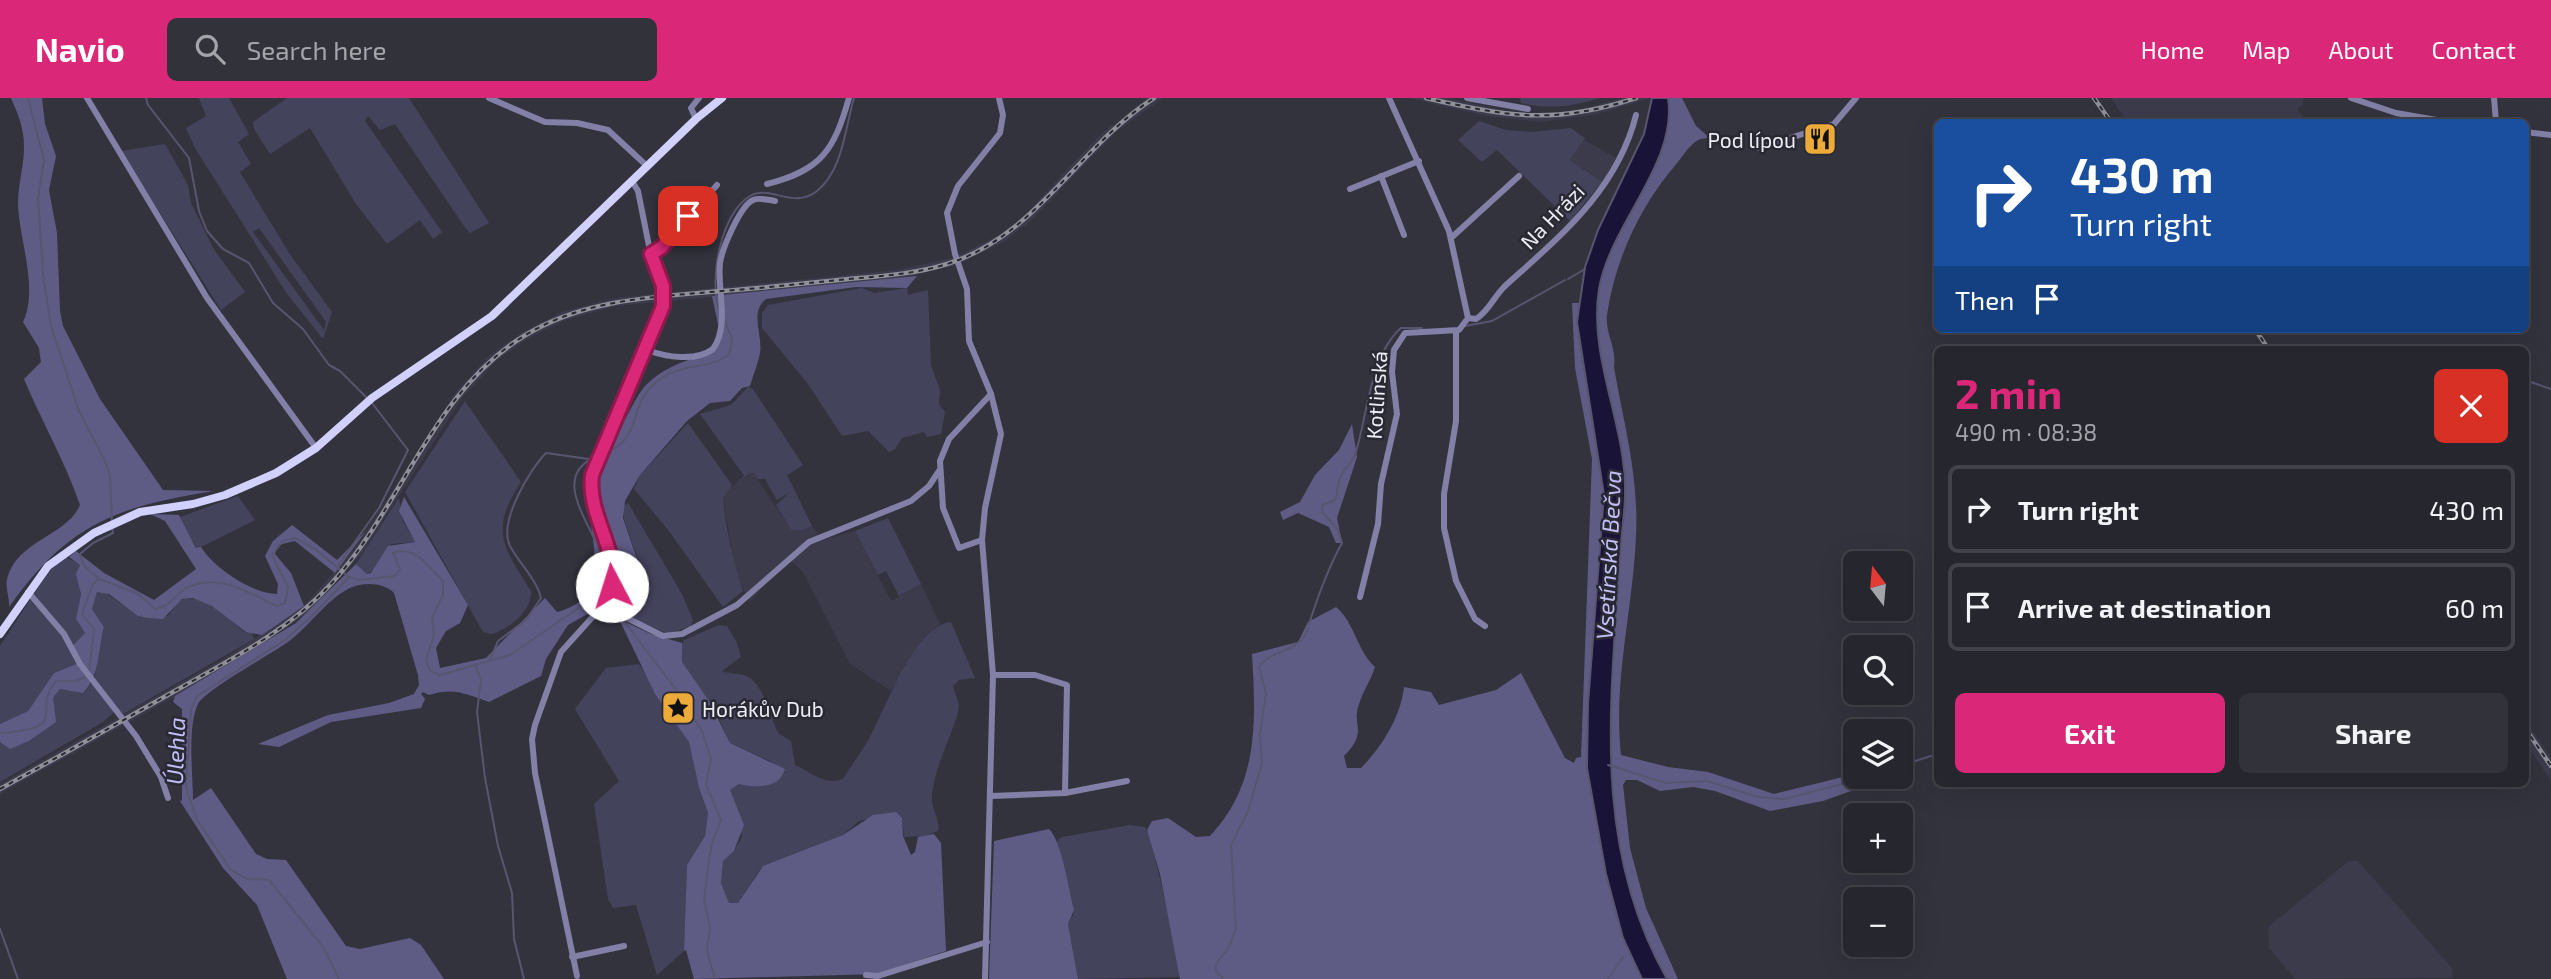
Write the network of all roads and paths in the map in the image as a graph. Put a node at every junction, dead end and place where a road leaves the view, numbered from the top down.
1 (86, 98) edge
2 (489, 98) edge
3 (699, 98) edge
4 (722, 98) edge
5 (849, 98) edge
6 (1389, 98) edge
7 (1467, 98) edge
8 (1856, 98) edge
9 (2351, 98) edge
10 (2494, 98) edge
11 (1001, 100) edge
12 (1528, 109) dead end
13 (1636, 115) dead end
14 (696, 119) junction
15 (2431, 119) edge
16 (2496, 119) edge
17 (2529, 132) edge
18 (2551, 135) edge
19 (1759, 148) dead end
20 (1419, 161) junction
21 (647, 166) junction
22 (1381, 176) junction
23 (1519, 176) dead end
24 (632, 181) junction
25 (767, 184) dead end
26 (717, 185) dead end
27 (1350, 189) dead end
28 (775, 201) dead end
29 (1404, 235) dead end
30 (1451, 238) junction
31 (651, 254) junction
32 (1465, 323) junction
33 (1455, 331) junction
34 (647, 350) junction
35 (991, 394) junction
36 (316, 448) junction
37 (939, 471) junction
38 (982, 540) junction
39 (28, 592) junction
40 (1360, 597) dead end
41 (603, 606) junction
42 (1485, 626) dead end
43 (0, 634) edge
44 (993, 675) junction
45 (1127, 781) dead end
46 (1065, 793) junction
47 (991, 796) junction
48 (168, 798) dead end
49 (986, 942) junction
50 (624, 946) dead end
51 (572, 957) junction
52 (866, 975) dead end
53 (577, 976) dead end
54 (985, 979) edge

1 - 36 street
2 - 21 street
3 - 14 street
4 - 14 main road
5 - 25 street
6 - 20 street
7 - 12 street
8 - 19 street
9 - 15 street
10 - 16 street
11 - 35 street
13 - 32 street, Na Hrázi
14 - 21 main road
17 - 18 street
20 - 22 street
20 - 30 street
21 - 24 main road
22 - 27 street
22 - 29 street
23 - 30 street
24 - 31 street
24 - 36 main road
26 - 31 street
28 - 34 street
30 - 32 street
31 - 34 street
32 - 33 street, Kotlinská
33 - 40 street, Kotlinská
33 - 42 street
34 - 41 street
35 - 37 street
35 - 38 street
36 - 39 main road
37 - 38 street
37 - 41 street
38 - 44 street
39 - 43 main road
39 - 48 street
41 - 51 street
44 - 46 street
44 - 47 street
45 - 46 street
46 - 47 street
47 - 49 street
49 - 52 street
49 - 54 street
50 - 51 street
51 - 53 street

